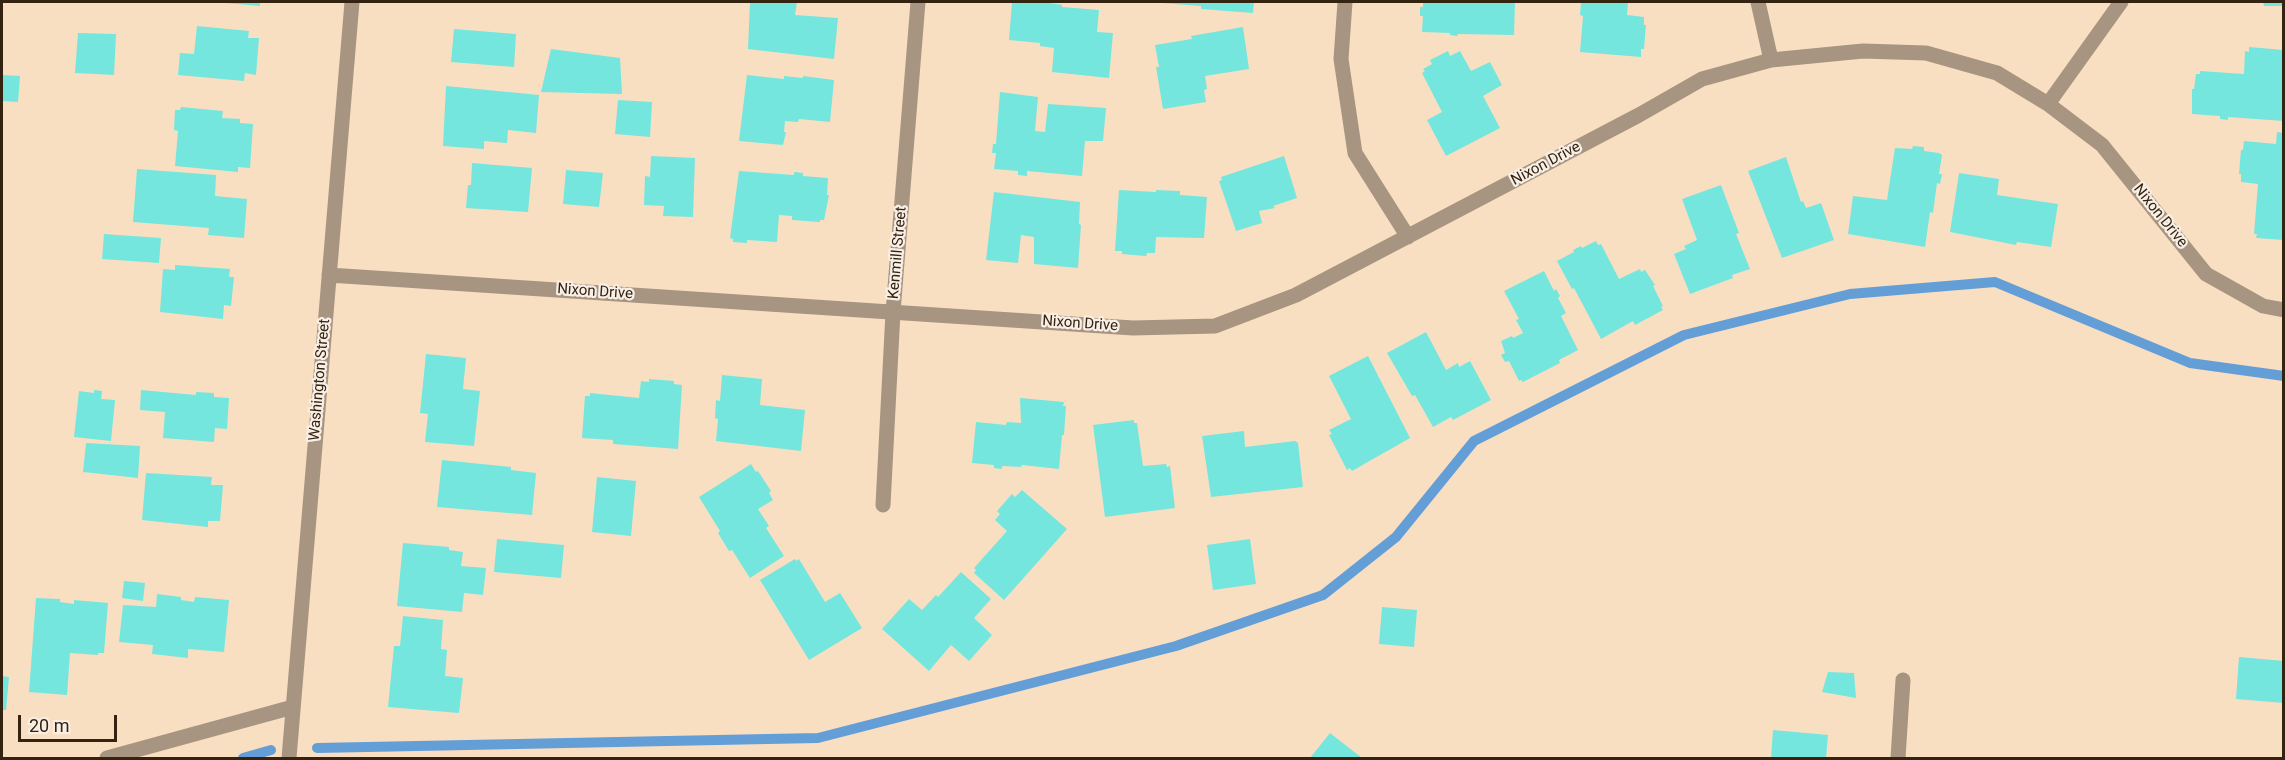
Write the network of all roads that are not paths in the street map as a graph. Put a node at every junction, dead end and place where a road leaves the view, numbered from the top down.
1 (352, 2) edge
2 (918, 2) edge
3 (1345, 2) edge
4 (1758, 2) edge
5 (2121, 2) edge
6 (1771, 60) junction
7 (2048, 104) junction
8 (1408, 237) junction
9 (329, 275) junction
10 (2283, 310) edge
11 (893, 312) junction
12 (883, 505) dead end
13 (1903, 680) dead end
14 (293, 707) junction
15 (107, 759) edge
16 (289, 759) edge
17 (1898, 759) edge

1 - 9 street, Washington Street
2 - 11 street, Kenmill Street
3 - 8 street
4 - 6 street
5 - 7 street
6 - 7 street, Nixon Drive
6 - 8 street, Nixon Drive
7 - 10 street, Nixon Drive
8 - 11 street, Nixon Drive
9 - 11 street, Nixon Drive
9 - 14 street, Washington Street
11 - 12 street, Kenmill Street
13 - 17 street
14 - 15 street
14 - 16 street, Washington Street

